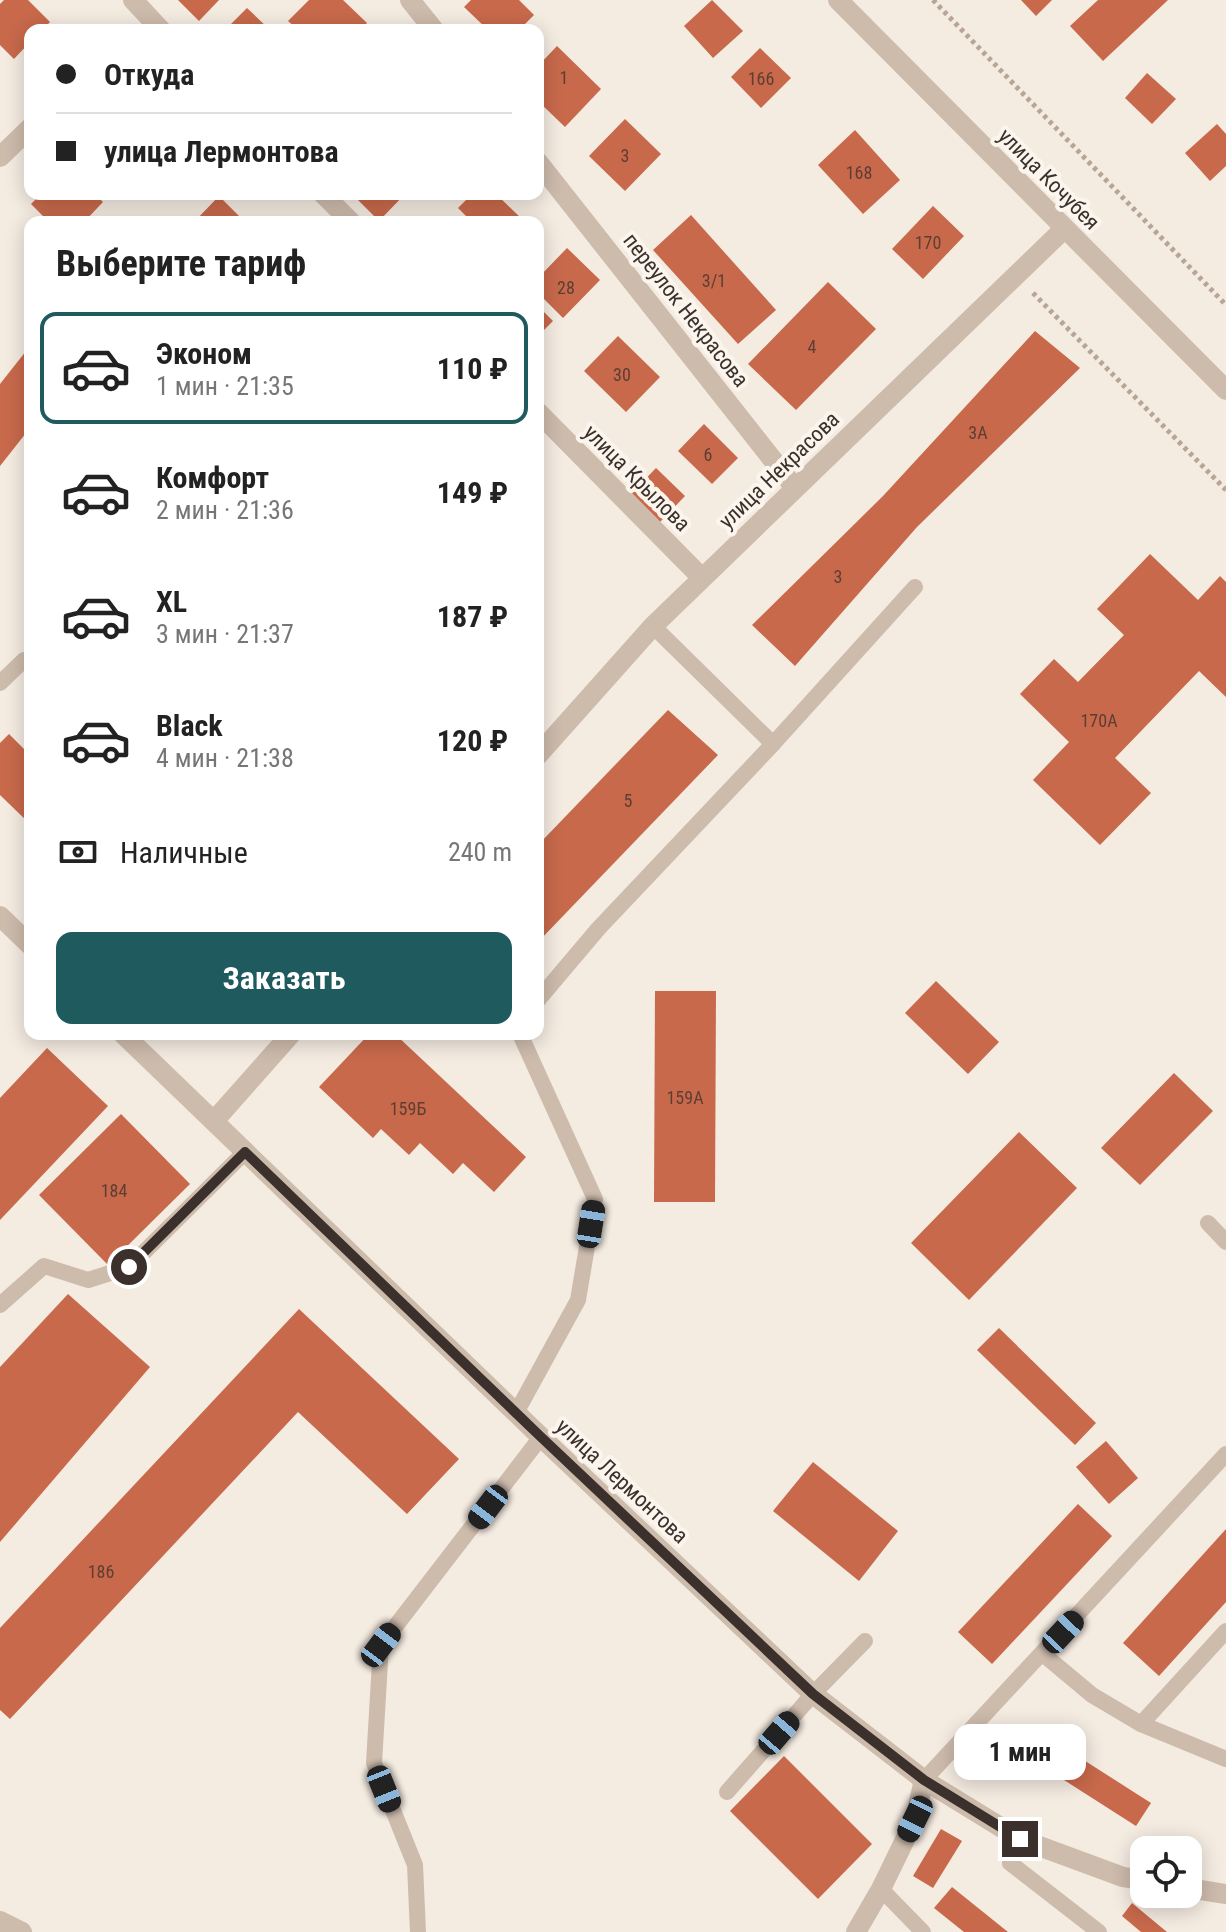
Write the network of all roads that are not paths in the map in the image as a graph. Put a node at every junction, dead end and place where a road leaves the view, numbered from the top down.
1 (410, 0) edge
2 (838, 0) edge
3 (429, 24) edge
4 (24, 134) edge
5 (0, 157) edge
6 (544, 170) edge
7 (329, 200) edge
8 (345, 216) edge
9 (1064, 229) junction
10 (1226, 390) edge
11 (544, 418) edge
12 (795, 488) junction
13 (702, 578) junction
14 (915, 587) dead end
15 (653, 626) junction
16 (24, 660) edge
17 (0, 683) edge
18 (773, 744) junction
19 (544, 748) edge
20 (0, 916) edge
21 (24, 939) edge
22 (544, 993) edge
23 (129, 1040) edge
24 (286, 1040) edge
25 (523, 1040) edge
26 (214, 1121) junction
27 (245, 1152) junction
28 (1208, 1223) dead end
29 (1226, 1242) edge
30 (0, 1305) edge
31 (516, 1413) junction
32 (541, 1437) junction
33 (1226, 1454) edge
34 (1226, 1631) edge
35 (865, 1641) dead end
36 (1043, 1654) junction
37 (813, 1694) junction
38 (1141, 1724) junction
39 (1226, 1759) edge
40 (924, 1780) junction
41 (727, 1792) dead end
42 (1020, 1839) junction
43 (1130, 1878) edge
44 (881, 1889) junction
45 (1202, 1890) edge
46 (1226, 1894) edge
47 (0, 1921) edge
48 (22, 1932) edge
49 (418, 1932) edge
50 (856, 1932) edge
51 (923, 1932) edge
52 (1099, 1932) edge

1 - 3 street
2 - 9 street, улица Кочубея
4 - 5 street
6 - 12 street, переулок Некрасова
7 - 8 street
9 - 10 street, улица Кочубея
9 - 12 street, улица Некрасова
11 - 13 street, улица Крылова
12 - 13 street, улица Некрасова
13 - 15 street, улица Некрасова
14 - 18 lane
15 - 18 lane
15 - 19 street, улица Некрасова
16 - 17 lane
18 - 22 lane
20 - 21 street
23 - 26 street, улица Лермонтова
24 - 26 street
25 - 31 lane
26 - 27 street, улица Лермонтова
27 - 30 lane
27 - 31 street, улица Лермонтова
28 - 29 lane
31 - 32 street, улица Лермонтова
32 - 37 street, улица Лермонтова
32 - 49 lane
33 - 36 lane
34 - 38 lane
35 - 37 lane
36 - 38 lane
36 - 40 lane
37 - 40 street, улица Лермонтова
37 - 41 lane
38 - 39 lane
40 - 42 street, улица Лермонтова
40 - 44 street
42 - 43 street, улица Лермонтова
42 - 52 lane
44 - 50 street
44 - 51 lane
45 - 46 street
47 - 48 street

